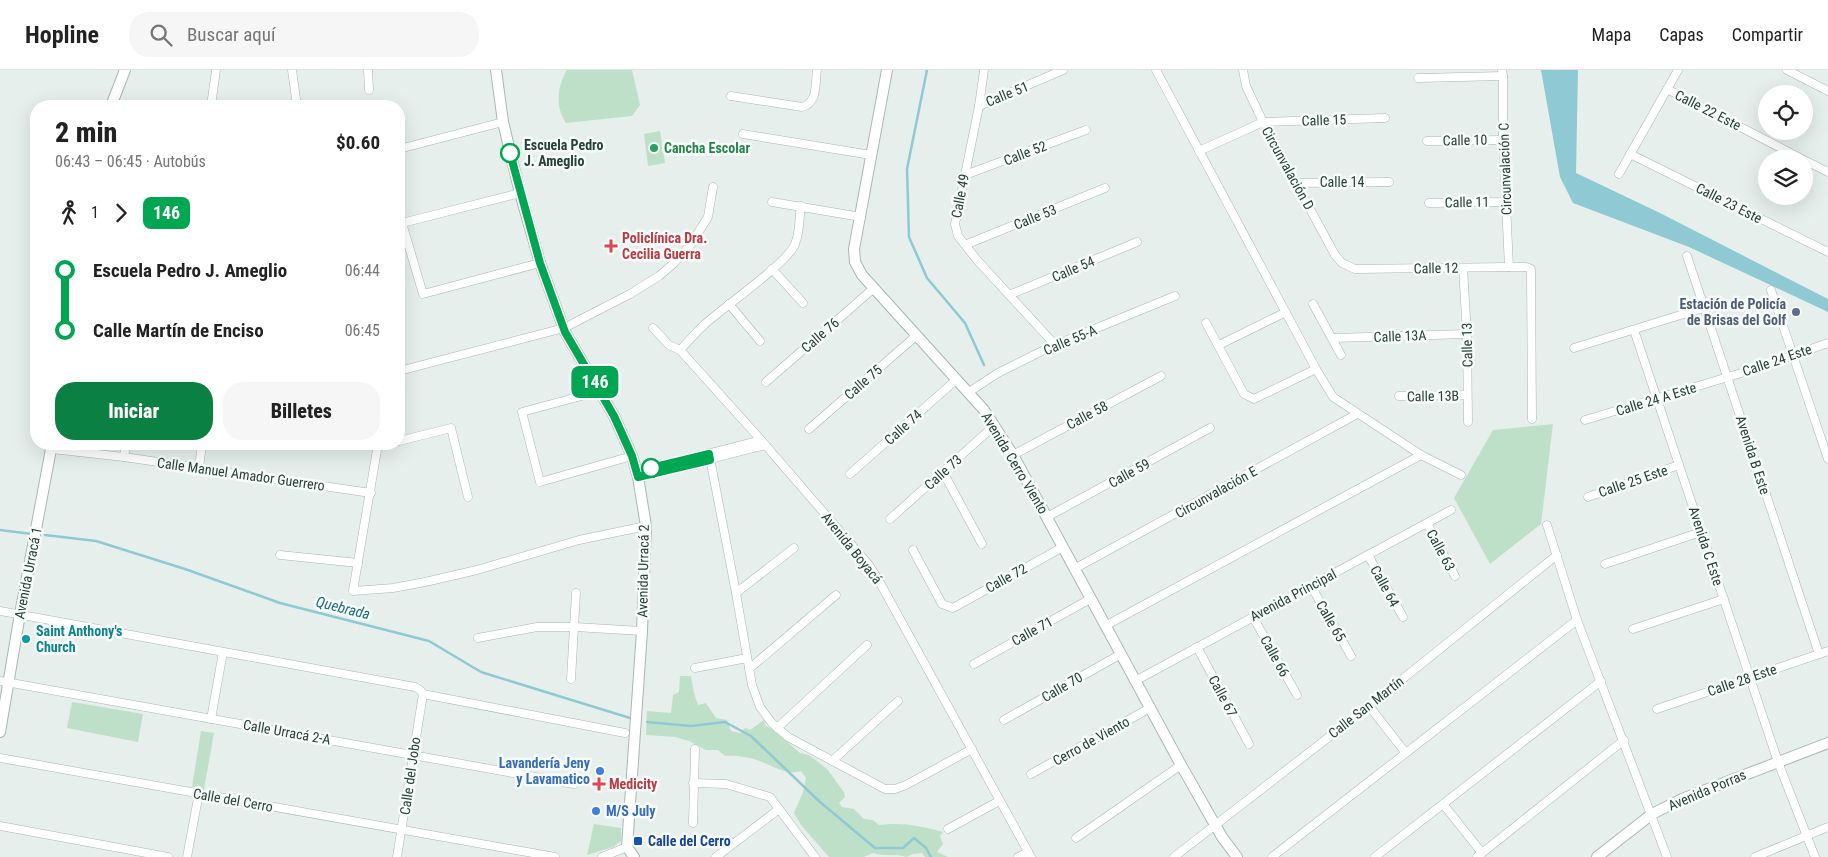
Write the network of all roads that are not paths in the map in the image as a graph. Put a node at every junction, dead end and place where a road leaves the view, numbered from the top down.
1 (216, 70) edge
2 (292, 70) edge
3 (368, 70) edge
4 (496, 70) edge
5 (817, 70) edge
6 (887, 70) edge
7 (984, 70) edge
8 (1064, 70) edge
9 (1156, 70) edge
10 (1243, 70) edge
11 (1678, 70) edge
12 (1787, 70) edge
13 (122, 71) edge
14 (1502, 73) edge
15 (1418, 78) dead end
16 (1667, 89) junction
17 (369, 90) dead end
18 (1828, 91) edge
19 (731, 96) dead end
20 (114, 100) edge
21 (212, 100) edge
22 (296, 100) edge
23 (979, 106) junction
24 (1385, 118) dead end
25 (503, 122) junction
26 (1262, 122) junction
27 (1086, 130) dead end
28 (743, 134) dead end
29 (1427, 140) dead end
30 (1503, 140) junction
31 (405, 147) edge
32 (1786, 150) edge
33 (1199, 151) junction
34 (1630, 154) junction
35 (871, 155) junction
36 (1813, 164) edge
37 (1828, 172) edge
38 (1619, 174) dead end
39 (964, 175) junction
40 (1296, 182) junction
41 (1389, 182) dead end
42 (713, 187) dead end
43 (1105, 188) dead end
44 (520, 193) junction
45 (772, 202) dead end
46 (1506, 202) junction
47 (1429, 203) dead end
48 (801, 206) junction
49 (861, 217) junction
50 (405, 222) edge
51 (405, 233) edge
52 (1137, 242) dead end
53 (965, 245) junction
54 (1828, 252) edge
55 (1687, 256) dead end
56 (540, 263) junction
57 (1342, 263) joint
58 (1508, 267) junction
59 (1464, 268) junction
60 (772, 269) junction
61 (874, 288) junction
62 (1771, 290) dead end
63 (1009, 295) junction
64 (1175, 296) dead end
65 (803, 303) dead end
66 (729, 304) junction
67 (1313, 304) dead end
68 (1703, 308) junction
69 (1286, 312) junction
70 (1206, 323) dead end
71 (564, 328) junction
72 (653, 328) dead end
73 (1634, 330) junction
74 (1467, 334) junction
75 (916, 336) junction
76 (1333, 338) junction
77 (760, 341) dead end
78 (1828, 343) edge
79 (1218, 345) junction
80 (1056, 346) junction
81 (1574, 348) dead end
82 (680, 350) junction
83 (1793, 354) junction
84 (1341, 355) dead end
85 (405, 369) edge
86 (1316, 369) junction
87 (1161, 376) dead end
88 (1727, 377) junction
89 (956, 379) junction
90 (766, 382) dead end
91 (600, 391) junction
92 (969, 392) junction
93 (1467, 395) junction
94 (1400, 396) dead end
95 (1656, 400) junction
96 (1357, 414) junction
97 (1532, 419) dead end
98 (1585, 420) dead end
99 (1468, 422) dead end
100 (995, 425) junction
101 (1210, 428) dead end
102 (809, 429) dead end
103 (405, 440) edge
104 (763, 442) junction
105 (51, 450) edge
106 (78, 450) edge
107 (125, 450) edge
108 (201, 450) edge
109 (380, 450) edge
110 (1013, 454) junction
111 (1422, 454) junction
112 (632, 456) junction
113 (124, 457) junction
114 (710, 457) junction
115 (1828, 459) edge
116 (1679, 465) junction
117 (199, 468) junction
118 (943, 472) junction
119 (850, 474) dead end
120 (638, 475) junction
121 (1461, 475) dead end
122 (371, 493) junction
123 (468, 497) dead end
124 (1588, 497) dead end
125 (1451, 510) dead end
126 (1047, 517) junction
127 (890, 519) dead end
128 (1427, 523) junction
129 (1547, 525) dead end
130 (646, 526) junction
131 (1701, 532) junction
132 (982, 544) dead end
133 (1063, 547) junction
134 (794, 548) dead end
135 (912, 550) dead end
136 (280, 555) dead end
137 (1368, 555) junction
138 (1557, 555) junction
139 (358, 563) junction
140 (1605, 564) dead end
141 (1074, 569) junction
142 (1455, 576) dead end
143 (1311, 586) junction
144 (736, 592) junction
145 (576, 593) dead end
146 (836, 595) dead end
147 (1090, 599) junction
148 (1724, 599) junction
149 (0, 611) edge
150 (20, 614) junction
151 (1253, 617) junction
152 (1403, 617) dead end
153 (1577, 620) junction
154 (1105, 626) junction
155 (575, 627) junction
156 (1633, 629) dead end
157 (642, 631) junction
158 (478, 638) dead end
159 (867, 645) dead end
160 (1198, 648) junction
161 (1828, 651) edge
162 (223, 652) junction
163 (1121, 654) junction
164 (1819, 654) junction
165 (1351, 656) dead end
166 (747, 658) junction
167 (974, 664) dead end
168 (695, 668) dead end
169 (749, 669) junction
170 (1750, 677) junction
171 (571, 679) dead end
172 (4, 681) edge
173 (1135, 681) junction
174 (1601, 681) junction
175 (423, 694) junction
176 (1297, 695) dead end
177 (898, 701) dead end
178 (1369, 706) junction
179 (1150, 708) junction
180 (1657, 709) dead end
181 (212, 719) junction
182 (1004, 720) dead end
183 (777, 728) junction
184 (0, 732) edge
185 (626, 733) dead end
186 (1624, 740) junction
187 (1828, 743) edge
188 (1249, 744) dead end
189 (695, 749) dead end
190 (972, 749) junction
191 (1405, 752) junction
192 (413, 754) junction
193 (0, 758) edge
194 (832, 761) junction
195 (1778, 762) junction
196 (1181, 765) junction
197 (1032, 774) dead end
198 (693, 783) junction
199 (574, 784) dead end
200 (199, 793) junction
201 (1000, 801) junction
202 (1443, 804) junction
203 (779, 809) junction
204 (1652, 814) junction
205 (692, 823) dead end
206 (1215, 825) junction
207 (0, 826) edge
208 (1828, 827) edge
209 (948, 829) dead end
210 (402, 830) junction
211 (1806, 835) junction
212 (1076, 838) dead end
213 (627, 847) junction
214 (1029, 854) edge
215 (1480, 855) edge
216 (168, 857) edge
217 (187, 857) edge
218 (398, 857) edge
219 (555, 857) edge
220 (602, 857) edge
221 (634, 857) edge
222 (716, 857) edge
223 (814, 857) edge
224 (1018, 857) edge
225 (1174, 857) edge
226 (1237, 857) edge
227 (1272, 857) edge
228 (1375, 857) edge
229 (1597, 857) edge
230 (1667, 857) edge
231 (1755, 857) edge
232 (1815, 857) edge

1 - 21 street
2 - 22 street
3 - 17 street
4 - 25 street, Avenida Urracá 2
5 - 19 street
6 - 35 street, Avenida Cerro Viento
7 - 23 street, Calle 49
8 - 23 street, Calle 51
9 - 33 street
10 - 26 street, Circunvalación D
11 - 16 street
12 - 18 street
13 - 20 street
14 - 15 street
14 - 30 street, Circunvalación C
16 - 32 street, Calle 22 Este
16 - 34 street
23 - 39 street, Calle 49
24 - 26 street, Calle 15
25 - 31 street
25 - 44 street, Avenida Urracá 2
26 - 33 street
26 - 40 street, Circunvalación D
27 - 39 street, Calle 52
28 - 35 street
29 - 30 street, Calle 10
30 - 46 street, Circunvalación C
33 - 69 street
34 - 38 street
34 - 54 street, Calle 23 Este
35 - 49 street, Avenida Cerro Viento
36 - 37 street, Calle 22 Este
39 - 53 street, Calle 49
40 - 41 street, Calle 14
40 - 57 street, Circunvalación D
42 - 71 street
43 - 53 street, Calle 53
44 - 50 street
44 - 56 street, Avenida Urracá 2
45 - 48 street
46 - 47 street, Calle 11
46 - 58 street, Circunvalación C
48 - 49 street
48 - 60 street
49 - 61 street, Avenida Cerro Viento
51 - 56 street
52 - 63 street, Calle 54
53 - 63 street, Calle 49
55 - 68 street, Avenida B Este
56 - 71 street, Avenida Urracá 2
57 - 59 street, Calle 12
58 - 59 street, Calle 12
58 - 97 street, Calle 12
59 - 74 street, Calle 13
60 - 65 street
60 - 66 street
61 - 75 street, Avenida Cerro Viento
61 - 90 street, Calle 76
62 - 83 street
63 - 80 street, Calle 49
64 - 80 street, Calle 55-A
66 - 77 street
66 - 82 street
67 - 76 street
68 - 73 street
68 - 88 street, Avenida B Este
69 - 79 street
69 - 86 street
70 - 79 street
71 - 85 street
71 - 91 street, Avenida Urracá 2
72 - 82 street, Avenida Boyacá
73 - 81 street
73 - 95 street, Avenida C Este
74 - 76 street, Calle 13A
74 - 93 street, Calle 13
75 - 89 street, Avenida Cerro Viento
75 - 102 street, Calle 75
76 - 84 street
78 - 83 street, Calle 24 Este
79 - 86 street
80 - 92 street, Calle 55-A
82 - 104 street, Avenida Boyacá
83 - 88 street, Calle 24 Este
83 - 115 street
86 - 96 street
87 - 110 street, Calle 58
88 - 95 street, Calle 24 A Este
88 - 164 street, Avenida B Este
89 - 92 street, Avenida Cerro Viento
89 - 119 street, Calle 74
91 - 112 street, Avenida Urracá 2
91 - 112 street
92 - 100 street, Avenida Cerro Viento
93 - 94 street, Calle 13B
93 - 99 street, Calle 13
95 - 98 street, Calle 24 A Este
95 - 116 street, Avenida C Este
96 - 111 street
96 - 141 street, Circunvalación E
100 - 110 street, Avenida Cerro Viento
100 - 118 street, Calle 73
101 - 126 street, Calle 59
103 - 123 street
104 - 114 street
104 - 190 street, Avenida Boyacá
105 - 150 street, Avenida Urracá 1
106 - 113 street, Calle Manuel Amador Guerrero
107 - 113 street
108 - 117 street
109 - 122 street
110 - 126 street, Avenida Cerro Viento
111 - 121 street
111 - 154 street
112 - 120 street, Avenida Urracá 2
113 - 117 street, Calle Manuel Amador Guerrero
114 - 120 street
114 - 144 street
116 - 124 street, Calle 25 Este
116 - 131 street, Avenida C Este
117 - 122 street, Calle Manuel Amador Guerrero
118 - 127 street, Calle 73
118 - 132 street
120 - 130 street, Avenida Urracá 2
122 - 139 street
125 - 128 street, Avenida Principal
126 - 133 street, Avenida Cerro Viento
128 - 137 street, Avenida Principal
128 - 142 street, Calle 63
129 - 138 street
130 - 139 street
130 - 157 street, Avenida Urracá 2
131 - 140 street
131 - 148 street, Avenida C Este
133 - 135 street, Calle 72
133 - 141 street, Avenida Cerro Viento
134 - 144 street
136 - 139 street
137 - 143 street, Avenida Principal
137 - 152 street, Calle 64
138 - 153 street
138 - 178 street, Calle San Martín
141 - 147 street, Avenida Cerro Viento
143 - 151 street, Avenida Principal
143 - 165 street, Calle 65
144 - 166 street
145 - 155 street
146 - 169 street
147 - 154 street, Avenida Cerro Viento
147 - 167 street, Calle 71
148 - 156 street
148 - 170 street, Avenida C Este
149 - 150 street
150 - 162 street
150 - 172 street, Avenida Urracá 1
151 - 160 street, Avenida Principal
151 - 176 street, Calle 66
153 - 174 street
153 - 191 street
154 - 163 street, Avenida Cerro Viento
155 - 157 street
155 - 158 street
155 - 171 street
157 - 213 street, Avenida Urracá 2
159 - 183 street
160 - 173 street, Avenida Principal
160 - 188 street, Calle 67
161 - 164 street, Calle 28 Este
162 - 175 street
162 - 181 street
163 - 173 street, Avenida Cerro Viento
163 - 182 street, Calle 70
164 - 170 street, Calle 28 Este
166 - 168 street
166 - 169 street
169 - 183 street
170 - 180 street, Calle 28 Este
170 - 195 street, Avenida C Este
172 - 181 street, Calle Urracá 2-A
172 - 184 street, Avenida Urracá 1
173 - 179 street, Avenida Cerro Viento
174 - 186 street
174 - 202 street
175 - 185 street
175 - 192 street, Calle del Jobo
177 - 194 street
178 - 191 street
178 - 206 street, Calle San Martín
179 - 196 street, Avenida Cerro Viento
179 - 197 street, Cerro de Viento
181 - 192 street, Calle Urracá 2-A
183 - 194 street
186 - 204 street
186 - 215 street
187 - 195 street, Avenida Porras
189 - 198 street
190 - 194 street
190 - 201 street, Avenida Boyacá
191 - 227 street
192 - 199 street, Calle Urracá 2-A
192 - 210 street, Calle del Jobo
193 - 200 street, Calle del Cerro
195 - 204 street, Avenida Porras
195 - 211 street, Avenida C Este
196 - 206 street, Avenida Cerro Viento
196 - 212 street
198 - 203 street
198 - 205 street
200 - 210 street, Calle del Cerro
200 - 217 street
201 - 209 street
201 - 214 street, Avenida Boyacá
202 - 215 street
202 - 228 street
203 - 222 street
203 - 223 street
204 - 229 street, Avenida Porras
204 - 230 street
206 - 225 street, Calle San Martín
206 - 226 street, Avenida Cerro Viento
207 - 216 street
208 - 211 street
210 - 218 street, Calle del Jobo
210 - 219 street, Calle del Cerro
211 - 231 street
211 - 232 street, Avenida C Este
213 - 220 street
213 - 221 street
214 - 224 street

